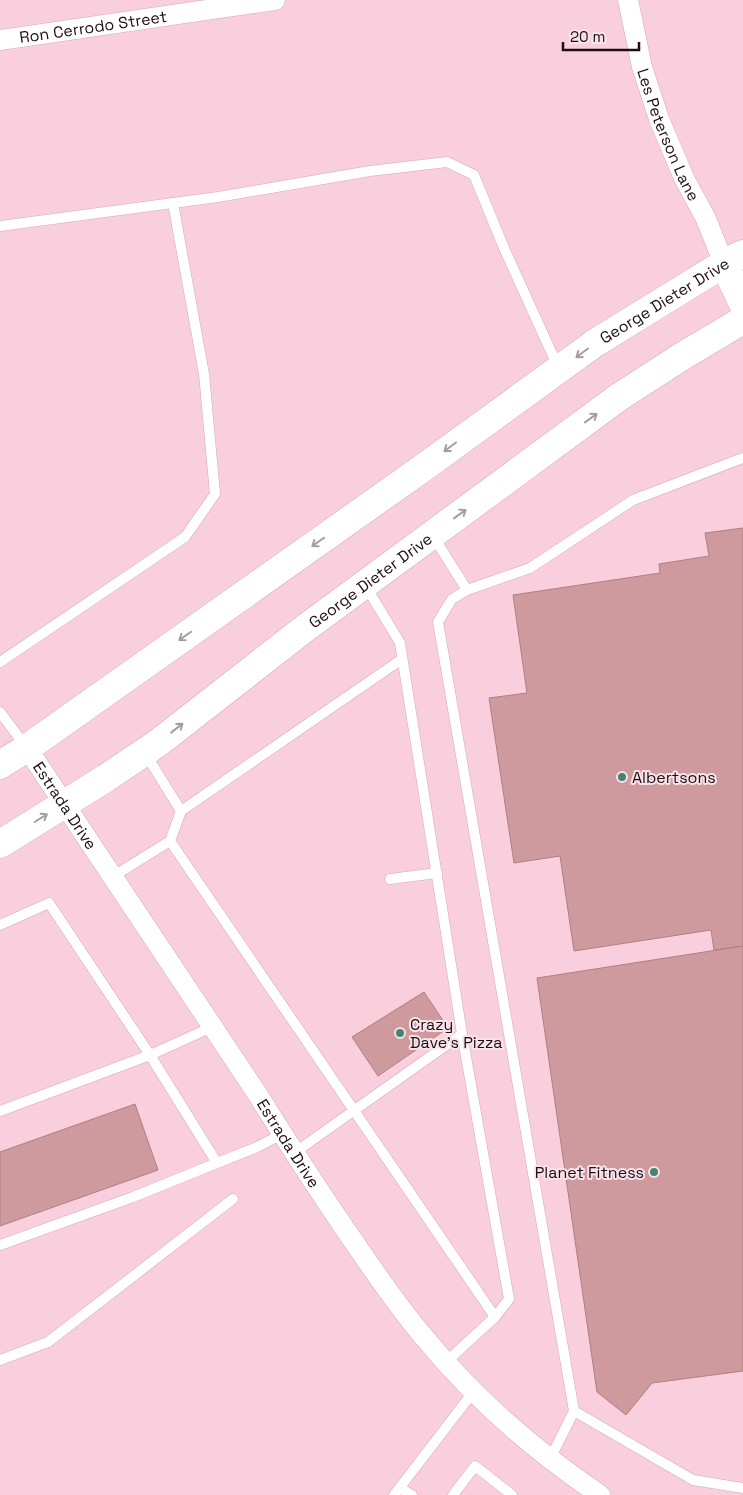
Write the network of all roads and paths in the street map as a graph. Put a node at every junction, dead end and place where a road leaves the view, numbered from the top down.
1 (275, 0) edge
2 (628, 0) edge
3 (0, 40) edge
4 (173, 203) junction
5 (0, 226) edge
6 (734, 259) edge
7 (743, 304) edge
8 (743, 320) edge
9 (559, 370) junction
10 (743, 458) edge
11 (432, 535) junction
12 (365, 585) junction
13 (466, 590) junction
14 (402, 659) junction
15 (0, 662) edge
16 (0, 712) edge
17 (27, 748) junction
18 (144, 752) junction
19 (0, 765) edge
20 (64, 804) junction
21 (181, 811) junction
22 (170, 841) junction
23 (0, 844) edge
24 (437, 873) junction
25 (112, 877) junction
26 (390, 878) dead end
27 (0, 925) edge
28 (212, 1027) junction
29 (462, 1034) junction
30 (150, 1055) junction
31 (0, 1111) edge
32 (355, 1111) junction
33 (282, 1134) junction
34 (294, 1153) junction
35 (217, 1163) junction
36 (234, 1199) dead end
37 (0, 1245) edge
38 (495, 1316) junction
39 (0, 1360) edge
40 (446, 1362) junction
41 (474, 1391) junction
42 (574, 1412) junction
43 (550, 1458) junction
44 (743, 1488) edge
45 (397, 1492) edge
46 (596, 1494) edge
47 (412, 1495) edge
48 (453, 1495) edge
49 (512, 1495) edge

1 - 3 street, Ron Cerrodo Street
2 - 6 street, Les Peterson Lane
4 - 5 lane
4 - 9 lane
4 - 15 lane
6 - 7 main road
6 -> 9 main road, George Dieter Drive
11 -> 8 main road, George Dieter Drive
9 -> 17 main road, George Dieter Drive
10 - 13 lane
11 - 12 main road, George Dieter Drive
11 - 13 lane
12 - 14 lane
18 -> 12 main road, George Dieter Drive
13 - 42 lane
14 - 21 lane
14 - 24 lane
16 - 17 lane
17 - 19 main road, George Dieter Drive
17 - 20 street, Estrada Drive
18 - 20 main road, George Dieter Drive
18 - 21 lane
23 -> 20 main road, George Dieter Drive
20 - 25 street, Estrada Drive
21 - 22 lane
22 - 25 lane
22 - 32 lane
24 - 26 lane
24 - 29 lane
25 - 28 street, Estrada Drive
27 - 30 lane
28 - 30 lane
28 - 33 street, Estrada Drive
29 - 32 lane
29 - 38 lane
30 - 31 lane
30 - 35 lane
32 - 34 lane
32 - 38 lane
33 - 34 street, Estrada Drive
33 - 35 lane
34 - 40 street, Estrada Drive
35 - 37 lane
36 - 39 lane
38 - 40 lane
40 - 41 street, Estrada Drive
41 - 43 street, Estrada Drive
41 - 45 lane
42 - 43 lane
42 - 44 lane
43 - 46 street, Estrada Drive
45 - 47 lane
48 - 49 lane

